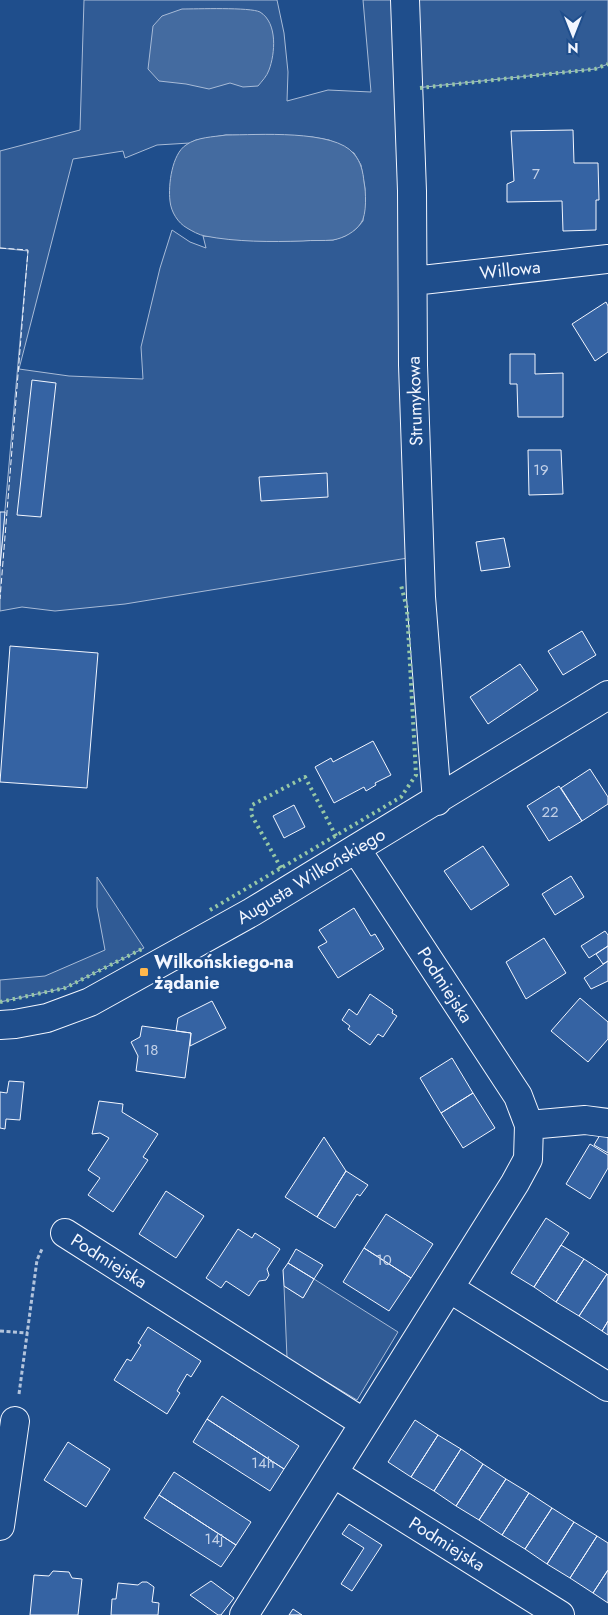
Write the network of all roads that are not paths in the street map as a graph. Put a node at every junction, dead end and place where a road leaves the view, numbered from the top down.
1 (406, 0) edge
2 (608, 259) edge
3 (413, 281) junction
4 (608, 695) edge
5 (436, 801) junction
6 (356, 849) junction
7 (0, 1025) edge
8 (608, 1123) edge
9 (529, 1125) junction
10 (65, 1233) road end
11 (449, 1288) junction
12 (608, 1386) edge
13 (15, 1422) road end
14 (364, 1423) junction
15 (333, 1473) junction
16 (0, 1526) edge
17 (244, 1615) edge
18 (560, 1615) edge

1 - 3 street, Strumykowa
2 - 3 street, Willowa
3 - 5 street, Strumykowa
4 - 5 street, Augusta Wilkońskiego
5 - 6 street, Augusta Wilkońskiego
6 - 7 street, Augusta Wilkońskiego
6 - 9 street, Podmiejska
8 - 9 street
9 - 11 street, Podmiejska
10 - 14 street, Podmiejska
11 - 12 street
11 - 14 street, Podmiejska
13 - 16 street
14 - 15 street, Podmiejska
15 - 17 street, Podmiejska
15 - 18 street, Podmiejska

